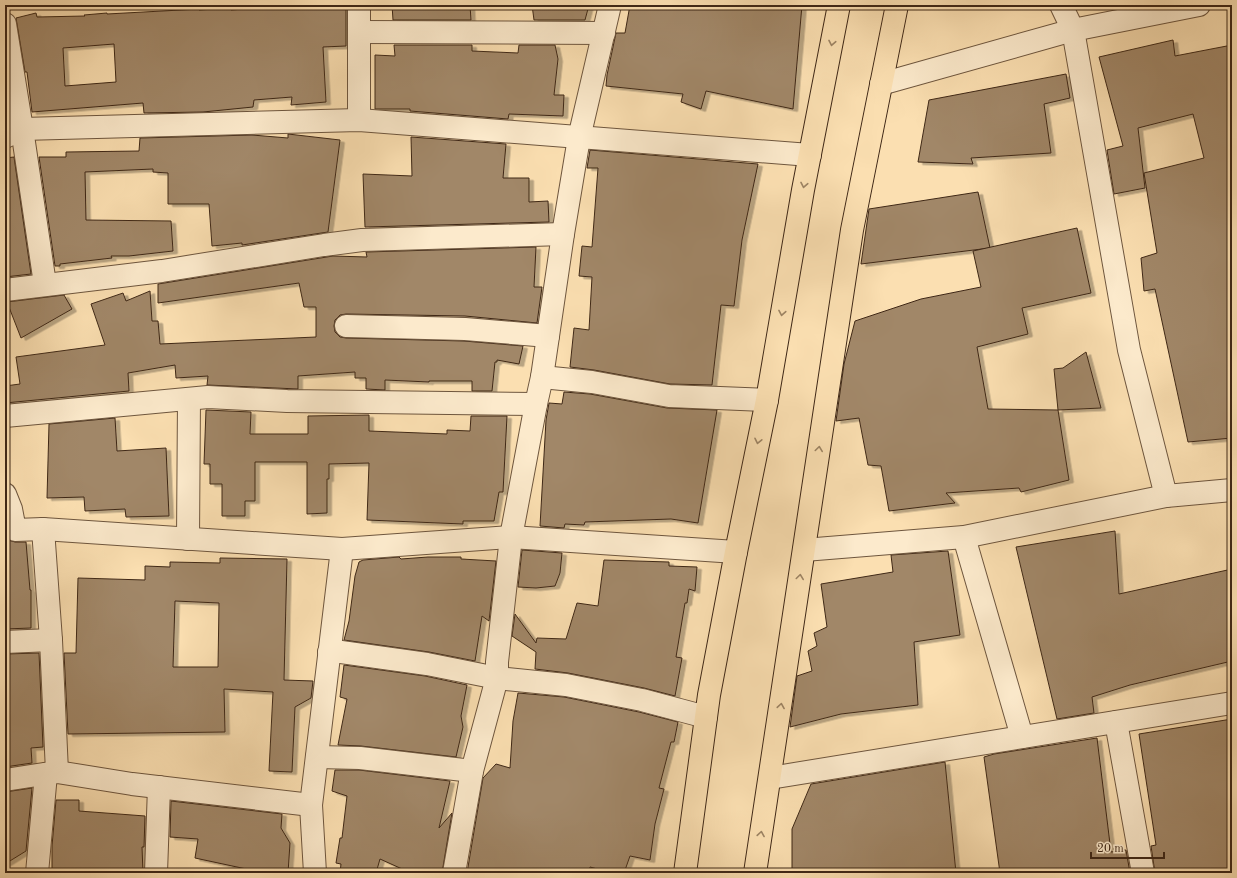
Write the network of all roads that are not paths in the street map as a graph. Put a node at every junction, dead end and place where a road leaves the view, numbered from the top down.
1 (359, 5) edge
2 (610, 5) edge
3 (839, 5) edge
4 (897, 5) edge
5 (1061, 5) edge
6 (1199, 5) edge
7 (1166, 8) edge
8 (5, 24) edge
9 (1073, 30) junction
10 (359, 32) junction
11 (604, 33) junction
12 (881, 84) junction
13 (359, 120) junction
14 (14, 133) edge
15 (579, 138) junction
16 (810, 155) junction
17 (563, 234) junction
18 (45, 284) junction
19 (5, 290) edge
20 (346, 326) dead end
21 (548, 336) junction
22 (542, 378) junction
23 (189, 399) junction
24 (767, 400) junction
25 (536, 404) junction
26 (5, 416) edge
27 (1232, 490) edge
28 (1166, 496) junction
29 (7, 505) edge
30 (43, 529) junction
31 (511, 536) junction
32 (964, 537) junction
33 (188, 539) junction
34 (342, 549) junction
35 (804, 550) junction
36 (736, 552) junction
37 (51, 640) junction
38 (5, 642) edge
39 (329, 652) junction
40 (497, 678) junction
41 (1232, 703) edge
42 (706, 717) junction
43 (1116, 722) junction
44 (1022, 737) junction
45 (317, 757) junction
46 (472, 771) junction
47 (52, 773) junction
48 (770, 778) junction
49 (5, 780) edge
50 (159, 787) junction
51 (311, 805) junction
52 (37, 873) edge
53 (156, 873) edge
54 (315, 873) edge
55 (454, 873) edge
56 (685, 873) edge
57 (755, 873) edge
58 (1143, 873) edge

1 - 10 street
2 - 11 street
3 -> 16 main road
4 - 12 main road
5 - 9 street
6 - 7 street
7 - 9 street
8 - 14 street
9 - 12 street
9 - 28 street
10 - 11 street
10 - 13 street
11 - 15 street
35 -> 12 main road
13 - 14 street
13 - 15 street
14 - 18 street
15 - 16 street
15 - 17 street
16 -> 24 main road
17 - 18 street
17 - 21 street
18 - 19 street
20 - 21 street
21 - 22 street
22 - 24 street
22 - 25 street
23 - 25 street
23 - 26 street
23 - 33 street
24 -> 36 main road
25 - 31 street
27 - 28 street
28 - 32 street
29 - 30 street
30 - 33 street
30 - 37 street
31 - 34 street
31 - 36 street
31 - 40 street
32 - 35 street
32 - 44 street
33 - 34 street
34 - 39 street
48 -> 35 main road
36 - 42 main road
37 - 38 street
37 - 47 street
39 - 40 street
39 - 45 street
40 - 42 street
40 - 46 street
41 - 43 street
42 - 56 main road
43 - 44 street
43 - 58 street
44 - 48 street
45 - 46 street
45 - 51 street
46 - 55 street
47 - 49 street
47 - 50 street
47 - 52 street
57 -> 48 main road
50 - 51 street
50 - 53 street
51 - 54 street

